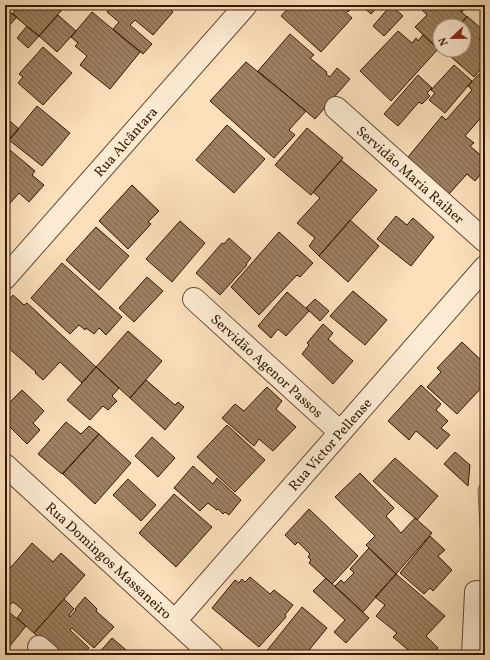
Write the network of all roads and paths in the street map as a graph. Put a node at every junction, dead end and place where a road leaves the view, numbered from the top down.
1 (246, 5) edge
2 (336, 108) dead end
3 (485, 241) edge
4 (485, 267) edge
5 (5, 278) edge
6 (194, 299) dead end
7 (340, 432) junction
8 (5, 465) edge
9 (476, 592) dead end
10 (175, 621) junction
11 (212, 655) edge
12 (473, 655) edge

1 - 5 street, Rua Alcântara
2 - 3 street, Servidão Maria Raiher
4 - 7 street, Rua Victor Pellense
6 - 7 street, Servidão Agenor Passos
7 - 10 street, Rua Victor Pellense
8 - 10 street, Rua Domingos Massaneiro
9 - 12 street
10 - 11 street, Rua Domingos Massaneiro

